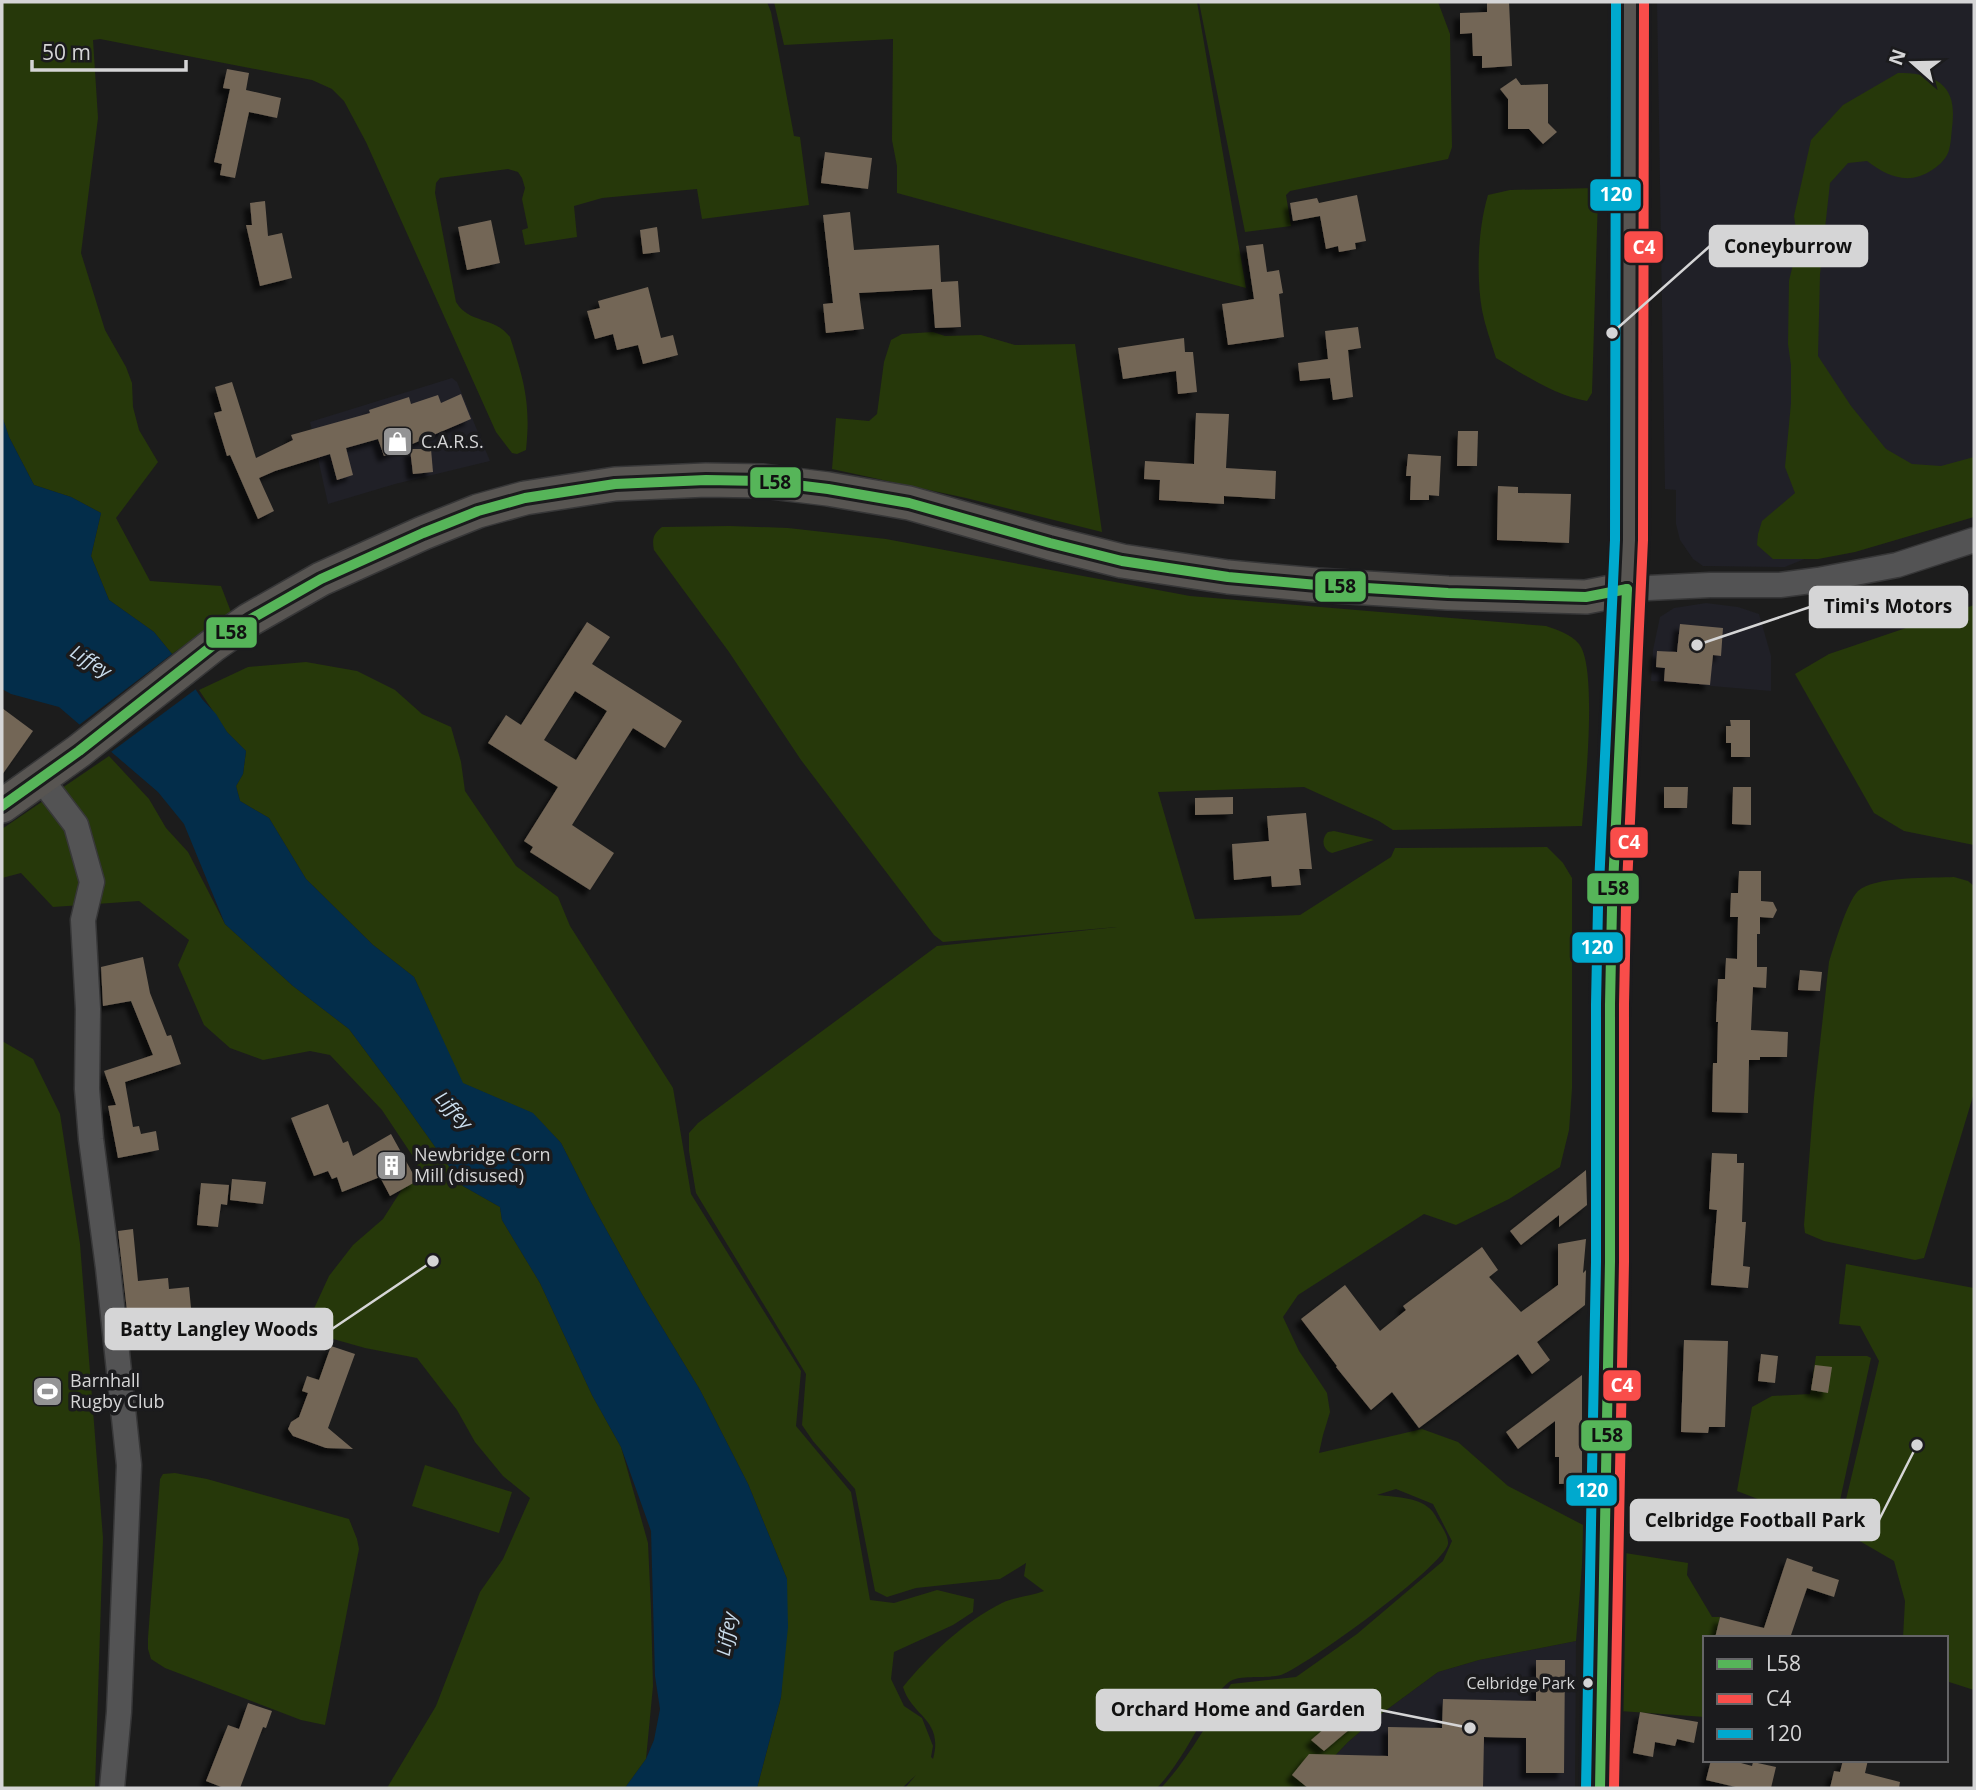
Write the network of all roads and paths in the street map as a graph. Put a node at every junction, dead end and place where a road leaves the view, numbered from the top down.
1 (1630, 2) edge
2 (1974, 540) edge
3 (1627, 589) junction
4 (41, 779) junction
5 (2, 806) edge
6 (112, 1788) edge
7 (1600, 1788) edge

1 - 3 main road
2 - 3 street
3 - 4 main road
3 - 7 main road
4 - 5 main road
4 - 6 street

